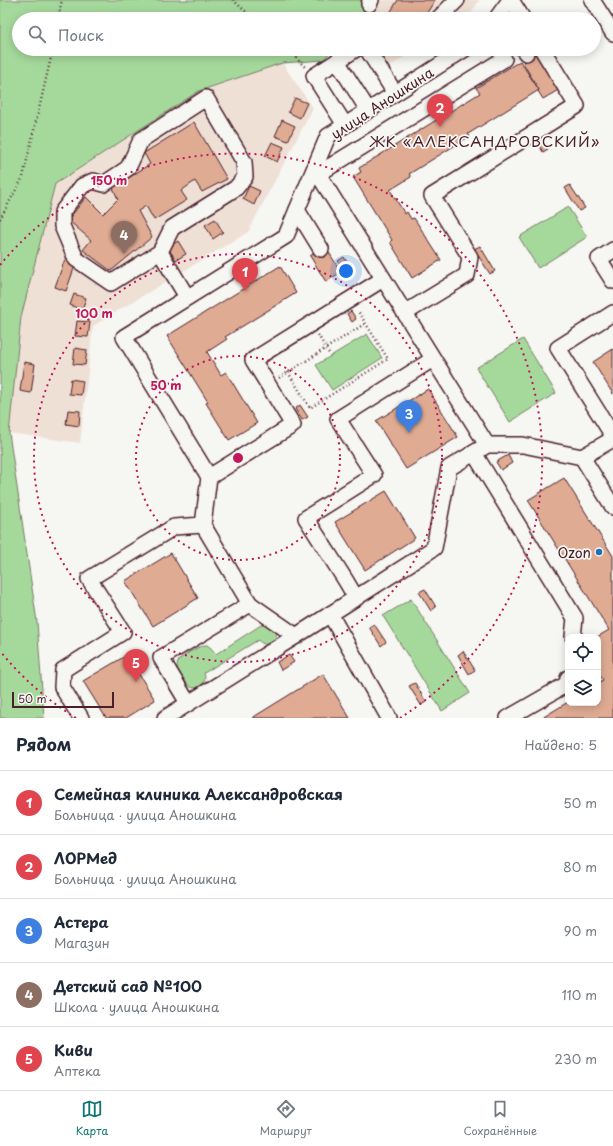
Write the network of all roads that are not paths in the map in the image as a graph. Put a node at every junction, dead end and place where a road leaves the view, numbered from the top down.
1 (457, 0) edge
2 (592, 0) edge
3 (445, 12) edge
4 (600, 12) edge
5 (601, 14) edge
6 (613, 33) edge
7 (345, 56) edge
8 (371, 56) edge
9 (455, 56) edge
10 (536, 56) edge
11 (504, 59) dead end
12 (337, 61) junction
13 (395, 93) junction
14 (368, 110) junction
15 (345, 126) junction
16 (316, 171) junction
17 (295, 215) junction
18 (613, 250) edge
19 (318, 251) dead end
20 (160, 252) junction
21 (383, 279) junction
22 (613, 281) edge
23 (187, 297) junction
24 (405, 313) junction
25 (613, 313) edge
26 (433, 359) junction
27 (613, 437) edge
28 (487, 445) junction
29 (474, 453) junction
30 (582, 457) junction
31 (209, 477) junction
32 (613, 507) edge
33 (203, 525) junction
34 (356, 598) junction
35 (250, 604) junction
36 (330, 614) junction
37 (572, 634) edge
38 (296, 636) junction
39 (565, 685) edge
40 (188, 703) junction
41 (81, 718) edge
42 (165, 718) edge
43 (389, 718) edge
44 (508, 718) edge

1 - 3 street
2 - 4 street
5 - 6 street
7 - 12 street
8 - 13 street
9 - 13 street, улица Аношкина
10 - 24 street
11 - 16 street
12 - 14 street
12 - 15 street
13 - 14 street, улица Аношкина
14 - 15 street, улица Аношкина
15 - 16 street, улица Аношкина
16 - 17 street, улица Аношкина
16 - 21 street
17 - 19 street
17 - 23 street, улица Аношкина
18 - 22 street
20 - 20 street
20 - 23 street
21 - 24 street
21 - 31 street
23 - 31 street, улица Аношкина
24 - 26 street
25 - 27 street
26 - 28 street
26 - 34 street
27 - 30 street
28 - 29 street
28 - 30 street
29 - 34 street
29 - 37 street
30 - 32 street
31 - 33 street
33 - 35 street
33 - 41 street
34 - 36 street
35 - 38 street
35 - 40 street
36 - 38 street
36 - 43 street
38 - 40 street
39 - 44 street
40 - 42 street

